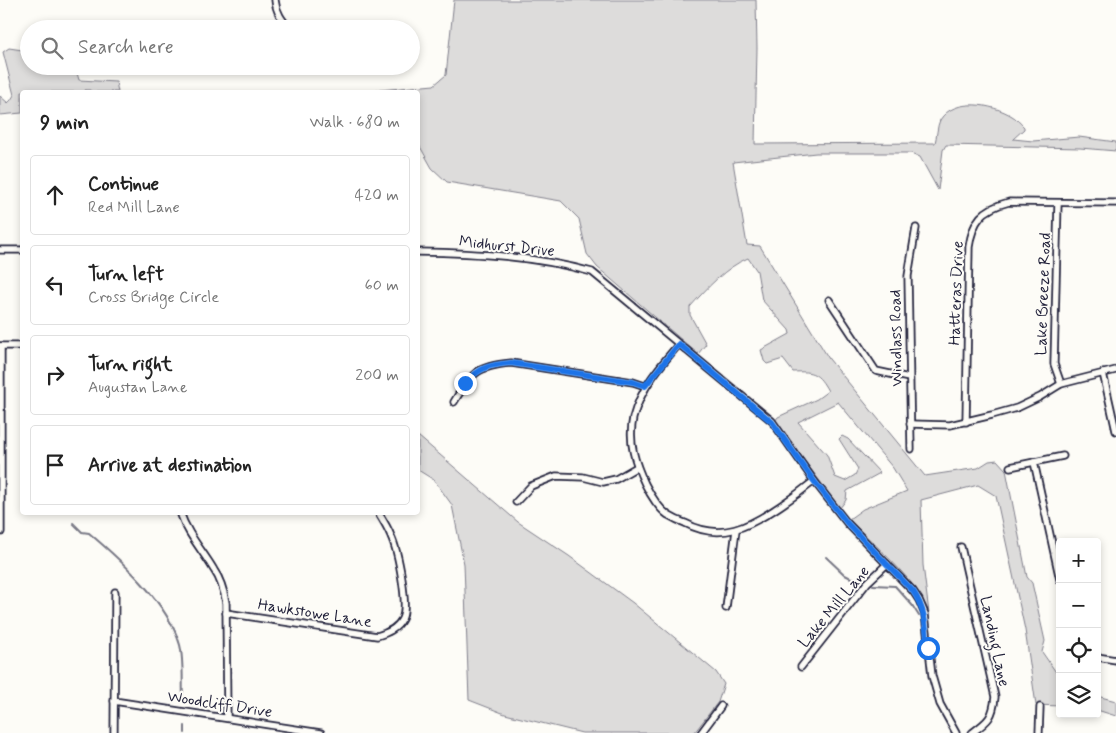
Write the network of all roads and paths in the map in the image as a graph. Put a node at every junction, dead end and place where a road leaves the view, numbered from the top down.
1 (275, 0) edge
2 (282, 20) edge
3 (1058, 203) junction
4 (1116, 203) edge
5 (916, 228) dead end
6 (0, 250) edge
7 (20, 250) edge
8 (420, 252) edge
9 (829, 300) dead end
10 (679, 344) junction
11 (0, 346) edge
12 (20, 346) edge
13 (1116, 370) edge
14 (1103, 373) junction
15 (909, 378) junction
16 (1062, 384) junction
17 (645, 386) junction
18 (454, 402) dead end
19 (966, 422) junction
20 (910, 424) junction
21 (1116, 431) edge
22 (911, 449) dead end
23 (1063, 456) dead end
24 (1034, 462) junction
25 (637, 467) junction
26 (1010, 467) dead end
27 (814, 481) junction
28 (0, 489) edge
29 (516, 502) dead end
30 (181, 515) edge
31 (380, 515) edge
32 (736, 530) junction
33 (1, 532) edge
34 (961, 547) dead end
35 (1056, 562) edge
36 (887, 564) junction
37 (115, 592) dead end
38 (726, 608) dead end
39 (226, 613) junction
40 (1101, 658) edge
41 (1116, 660) edge
42 (801, 667) dead end
43 (114, 701) junction
44 (721, 706) dead end
45 (1040, 707) dead end
46 (227, 718) junction
47 (114, 733) edge
48 (321, 733) edge
49 (701, 733) edge
50 (956, 733) edge
51 (972, 733) edge
52 (1039, 733) edge

1 - 2 street
3 - 4 street, Hatteras Drive
3 - 16 street, Lake Breeze Road
3 - 19 street, Hatteras Drive
5 - 15 street, Windlass Road
6 - 7 street
8 - 10 street, Midhurst Drive
9 - 15 street
10 - 17 street
10 - 27 street
11 - 12 street
11 - 28 street
13 - 14 street
14 - 16 street
14 - 21 street
15 - 20 street, Windlass Road
16 - 19 street
17 - 18 street
17 - 25 street
19 - 20 street
20 - 22 street, Windlass Road
23 - 24 street
24 - 26 street
24 - 35 street
25 - 29 street
25 - 32 street
27 - 32 street
27 - 36 street
28 - 33 street
30 - 39 street
31 - 39 street, Hawkstowe Lane
32 - 38 street
34 - 51 street, Landing Lane
36 - 42 street, Lake Mill Lane
36 - 50 street
37 - 43 street
39 - 46 street
40 - 41 street
43 - 46 street, Woodcliff Drive
43 - 47 street
44 - 49 street
45 - 52 street
46 - 48 street, Woodcliff Drive

